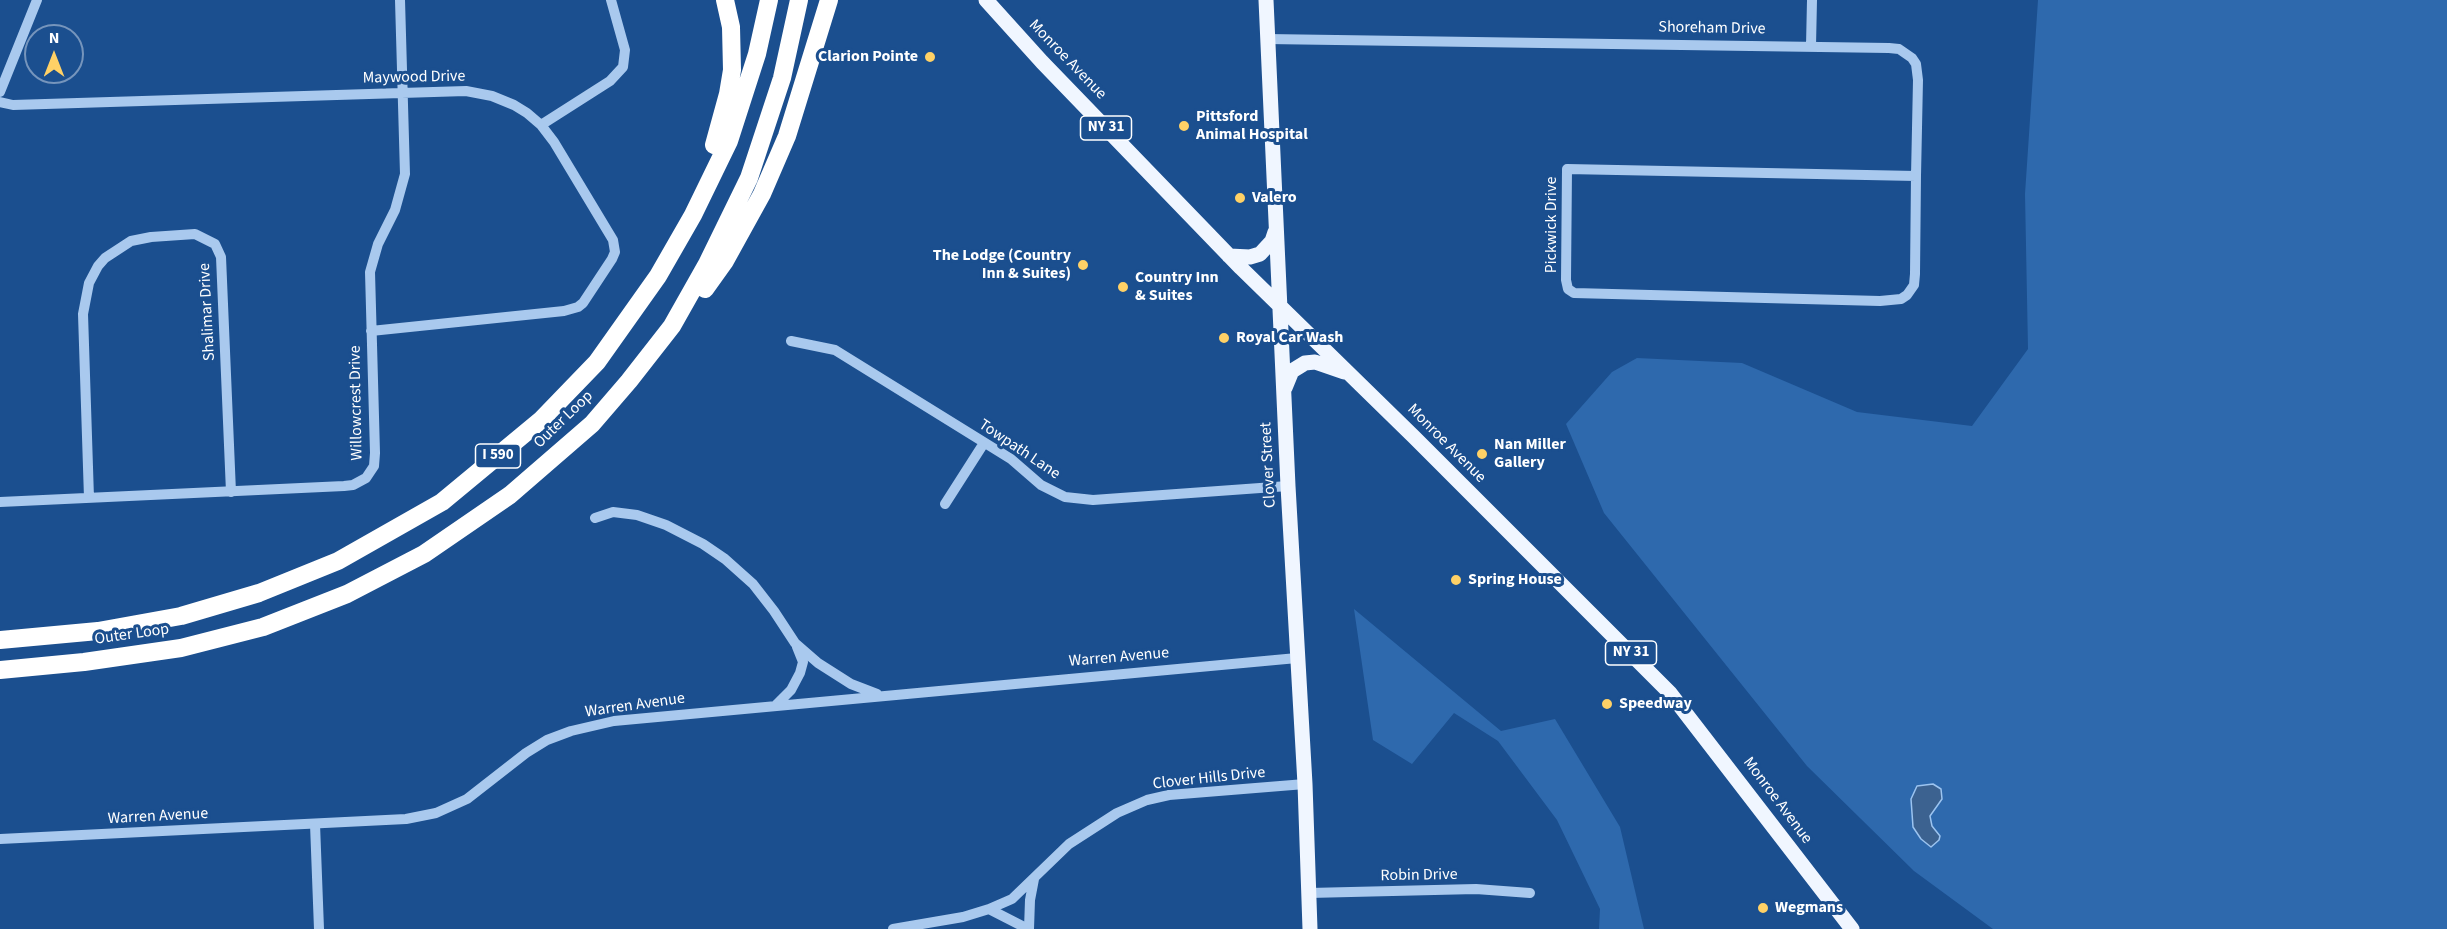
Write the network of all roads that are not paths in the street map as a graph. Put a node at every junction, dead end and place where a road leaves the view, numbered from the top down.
1 (37, 0) edge
2 (400, 0) edge
3 (610, 0) edge
4 (725, 0) edge
5 (769, 0) edge
6 (799, 0) edge
7 (829, 0) edge
8 (1266, 0) edge
9 (1812, 0) edge
10 (989, 1) edge
11 (1267, 39) junction
12 (1810, 46) junction
13 (0, 92) edge
14 (404, 93) junction
15 (0, 102) edge
16 (541, 125) junction
17 (1916, 176) junction
18 (693, 215) junction
19 (1275, 232) junction
20 (1229, 256) junction
21 (1907, 295) joint
22 (1280, 306) junction
23 (672, 326) junction
24 (371, 332) junction
25 (791, 341) dead end
26 (1351, 375) junction
27 (1284, 390) junction
28 (984, 443) junction
29 (1288, 486) junction
30 (231, 492) junction
31 (89, 498) junction
32 (0, 502) edge
33 (945, 504) dead end
34 (595, 518) dead end
35 (0, 640) edge
36 (795, 644) junction
37 (1297, 658) junction
38 (0, 670) edge
39 (880, 695) junction
40 (776, 705) junction
41 (1305, 784) junction
42 (315, 824) junction
43 (0, 839) edge
44 (1034, 879) junction
45 (1309, 892) junction
46 (1530, 893) dead end
47 (989, 909) junction
48 (319, 929) edge
49 (893, 929) edge
50 (1028, 929) edge
51 (1310, 929) edge
52 (1852, 929) edge

1 - 13 street
2 - 14 street, Willowcrest Drive
3 - 16 street
4 - 18 highway
5 - 18 highway, Outer Loop / I 590
6 - 23 highway, Outer Loop / I 590
7 - 23 highway
8 - 11 main road, Clover Street
9 - 12 street
10 - 20 main road, Monroe Avenue / NY 31
11 - 12 street, Shoreham Drive
11 - 19 main road, Clover Street
12 - 17 street, Shoreham Drive
14 - 15 street, Maywood Drive
14 - 16 street, Maywood Drive
14 - 24 street, Willowcrest Drive
16 - 24 street, Maywood Drive
17 - 21 street, Shoreham Drive
17 - 21 street, Pickwick Drive
18 - 35 highway, Outer Loop / I 590
19 - 20 main road
19 - 22 main road, Clover Street
20 - 22 main road, Monroe Avenue / NY 31
22 - 26 main road, Monroe Avenue / NY 31
22 - 27 main road, Clover Street
23 - 38 highway, Outer Loop / I 590
24 - 30 street, Willowcrest Drive
25 - 28 street, Towpath Lane
26 - 27 main road
26 - 52 main road, Monroe Avenue / NY 31
27 - 29 main road, Clover Street
28 - 29 street, Towpath Lane
28 - 33 street
29 - 37 main road, Clover Street
30 - 31 street, Willowcrest Drive
30 - 31 street, Shalimar Drive
31 - 32 street, Willowcrest Drive
34 - 36 street
36 - 39 street
36 - 40 street
37 - 39 street, Warren Avenue
37 - 41 main road, Clover Street
39 - 40 street, Warren Avenue
40 - 42 street, Warren Avenue
41 - 44 street, Clover Hills Drive
41 - 45 main road, Clover Street
42 - 43 street, Warren Avenue
42 - 48 street
44 - 47 street, Clover Hills Drive
44 - 50 street
45 - 46 street, Robin Drive
45 - 51 main road, Clover Street
47 - 49 street, Clover Hills Drive
47 - 50 street

